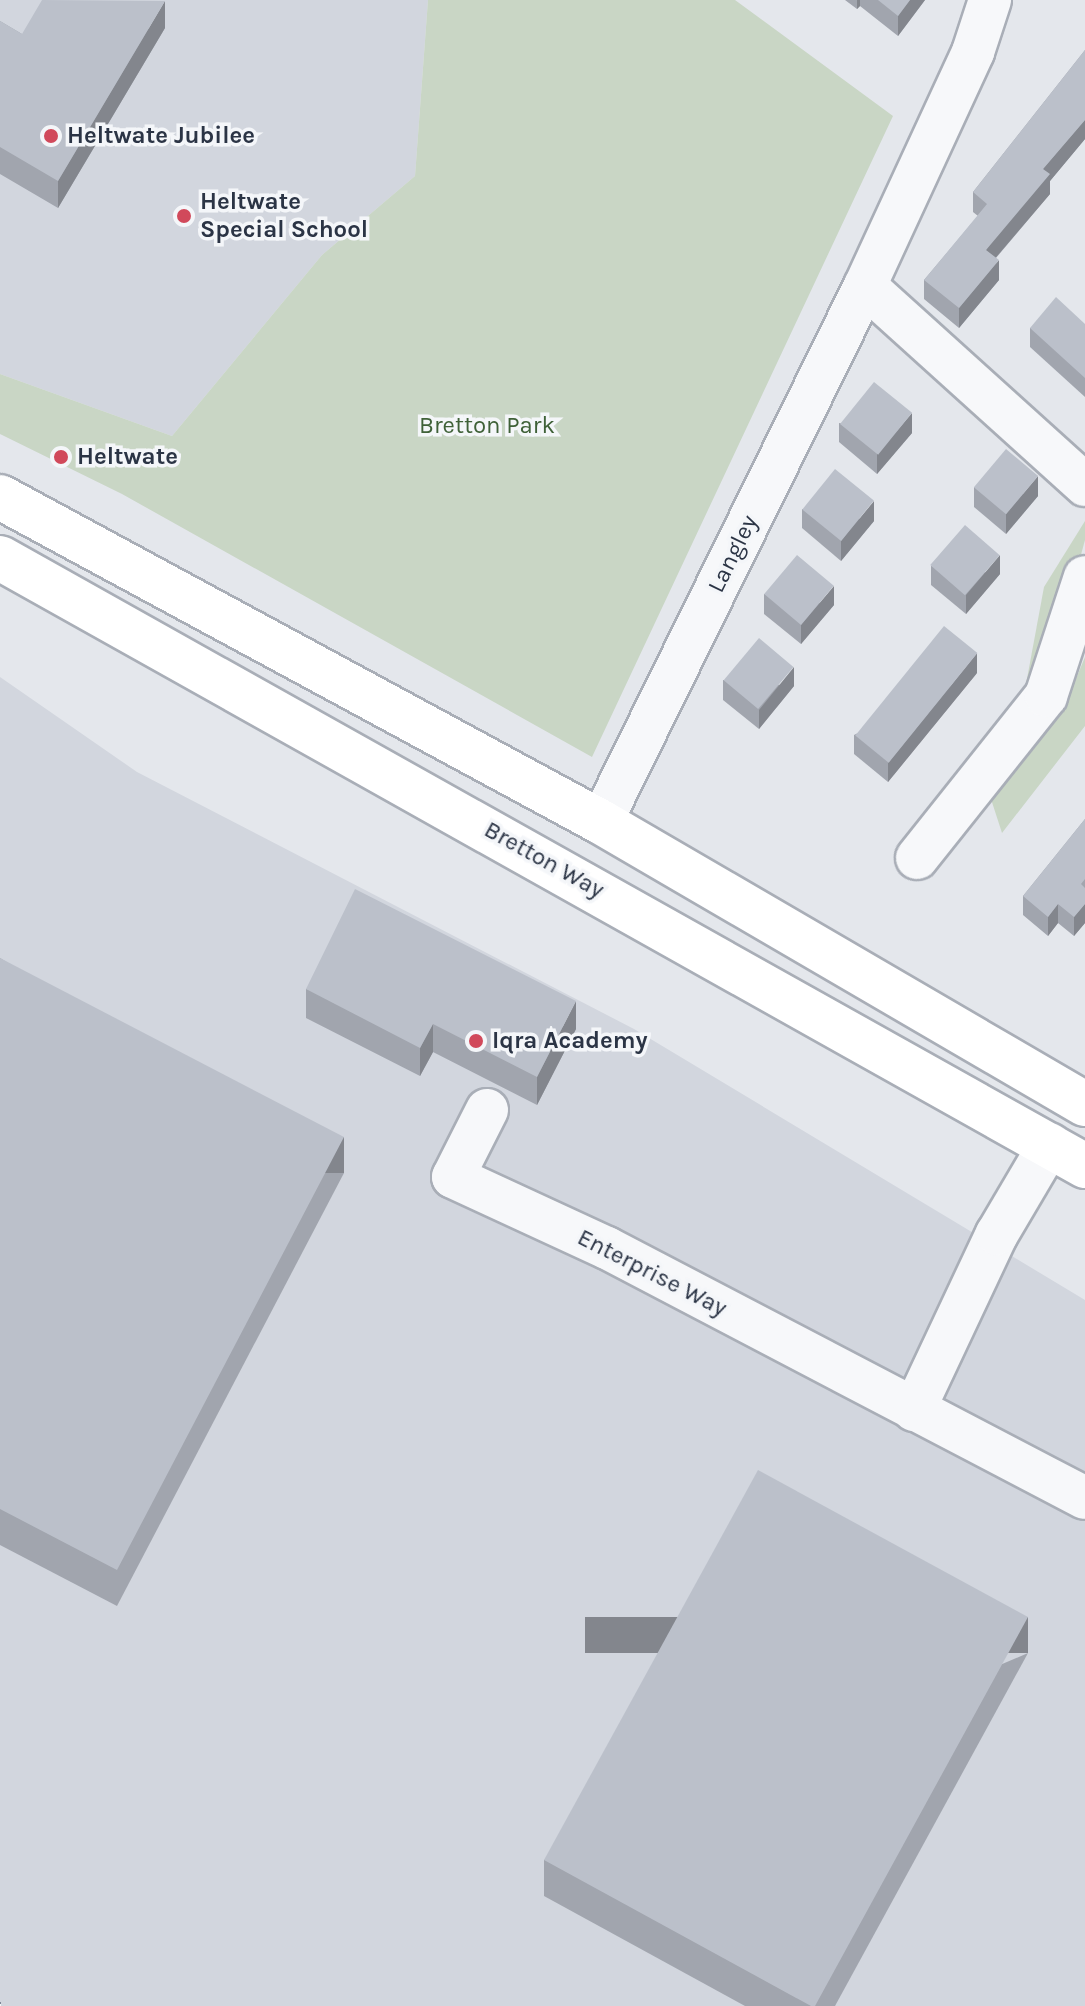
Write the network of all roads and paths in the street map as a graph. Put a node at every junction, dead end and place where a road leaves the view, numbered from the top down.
1 (990, 0) edge
2 (865, 286) junction
3 (1085, 485) edge
4 (0, 497) edge
5 (0, 558) edge
6 (1085, 577) edge
7 (601, 822) junction
8 (917, 858) dead end
9 (1085, 1104) edge
10 (487, 1110) dead end
11 (1067, 1155) edge
12 (914, 1410) junction
13 (1085, 1498) edge

1 - 2 street, Langley
2 - 3 street
2 - 7 street, Langley
4 - 7 street
5 - 11 street, Bretton Way
6 - 8 street
7 - 9 street
10 - 12 street, Enterprise Way
11 - 12 street
12 - 13 street, Enterprise Way

